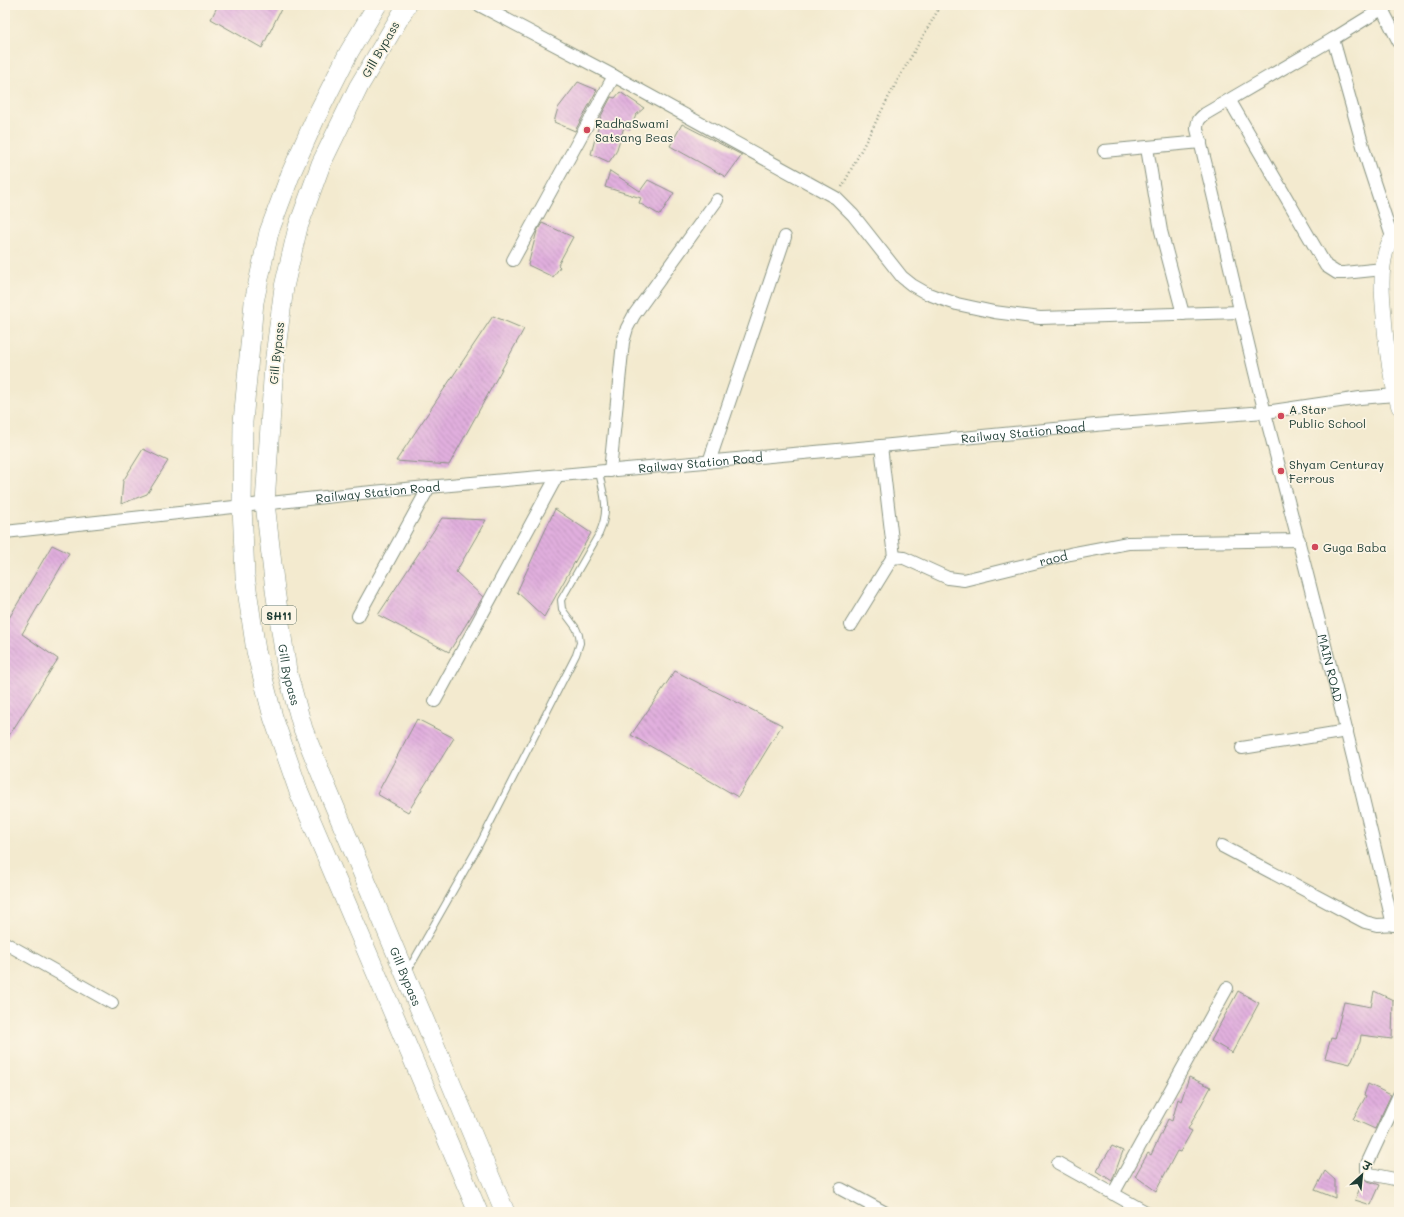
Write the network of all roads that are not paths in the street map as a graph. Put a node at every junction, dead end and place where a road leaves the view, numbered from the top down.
1 (377, 5) edge
2 (407, 5) edge
3 (479, 5) edge
4 (1382, 6) edge
5 (1333, 39) junction
6 (1399, 42) edge
7 (614, 76) junction
8 (1230, 100) junction
9 (1200, 142) junction
10 (1147, 148) junction
11 (1104, 151) dead end
12 (717, 200) dead end
13 (1396, 234) edge
14 (785, 237) dead end
15 (513, 260) dead end
16 (1383, 269) junction
17 (1241, 312) junction
18 (1183, 314) junction
19 (1397, 401) edge
20 (1265, 412) junction
21 (880, 446) junction
22 (709, 462) junction
23 (604, 471) junction
24 (557, 476) junction
25 (429, 487) junction
26 (265, 503) junction
27 (242, 506) junction
28 (5, 532) edge
29 (1299, 540) junction
30 (894, 557) junction
31 (358, 616) dead end
32 (851, 625) dead end
33 (435, 701) dead end
34 (1347, 731) junction
35 (1242, 748) dead end
36 (1222, 846) dead end
37 (1396, 924) edge
38 (5, 944) edge
39 (405, 975) junction
40 (1227, 988) dead end
41 (112, 1002) dead end
42 (1399, 1095) edge
43 (1058, 1163) dead end
44 (1399, 1180) edge
45 (841, 1189) dead end
46 (1114, 1194) junction
47 (478, 1212) edge
48 (505, 1212) edge
49 (884, 1212) edge
50 (1146, 1212) edge

1 - 27 main road, Gill Bypass / SH11
2 - 26 main road, Gill Bypass / SH11
3 - 7 street
4 - 5 street
4 - 6 street
5 - 8 street
5 - 13 street
7 - 15 street
7 - 18 street
8 - 9 street, MAIN ROAD
8 - 16 street
9 - 10 street
9 - 17 street, MAIN ROAD
10 - 11 street
10 - 18 street
12 - 23 street
13 - 16 street
14 - 22 street
16 - 19 street
17 - 18 street
17 - 20 street, MAIN ROAD
19 - 20 street, Railway Station Road
20 - 21 street, Railway Station Road
20 - 29 street, MAIN ROAD
21 - 22 street, Railway Station Road
21 - 30 street
22 - 23 street, Railway Station Road
23 - 24 street, Railway Station Road
23 - 39 lane
24 - 25 street, Railway Station Road
24 - 33 street
25 - 26 street, Railway Station Road
25 - 31 street
26 - 27 street, Railway Station Road
26 - 39 main road, Gill Bypass / SH11
27 - 28 street, Railway Station Road
27 - 47 main road, Gill Bypass / SH11
29 - 30 street, raod
29 - 34 street, MAIN ROAD
30 - 32 street
34 - 35 street
34 - 37 street, MAIN ROAD
36 - 37 street
38 - 41 street
39 - 48 main road, Gill Bypass / SH11
40 - 46 street
42 - 44 street
43 - 46 street
45 - 49 street
46 - 50 street

